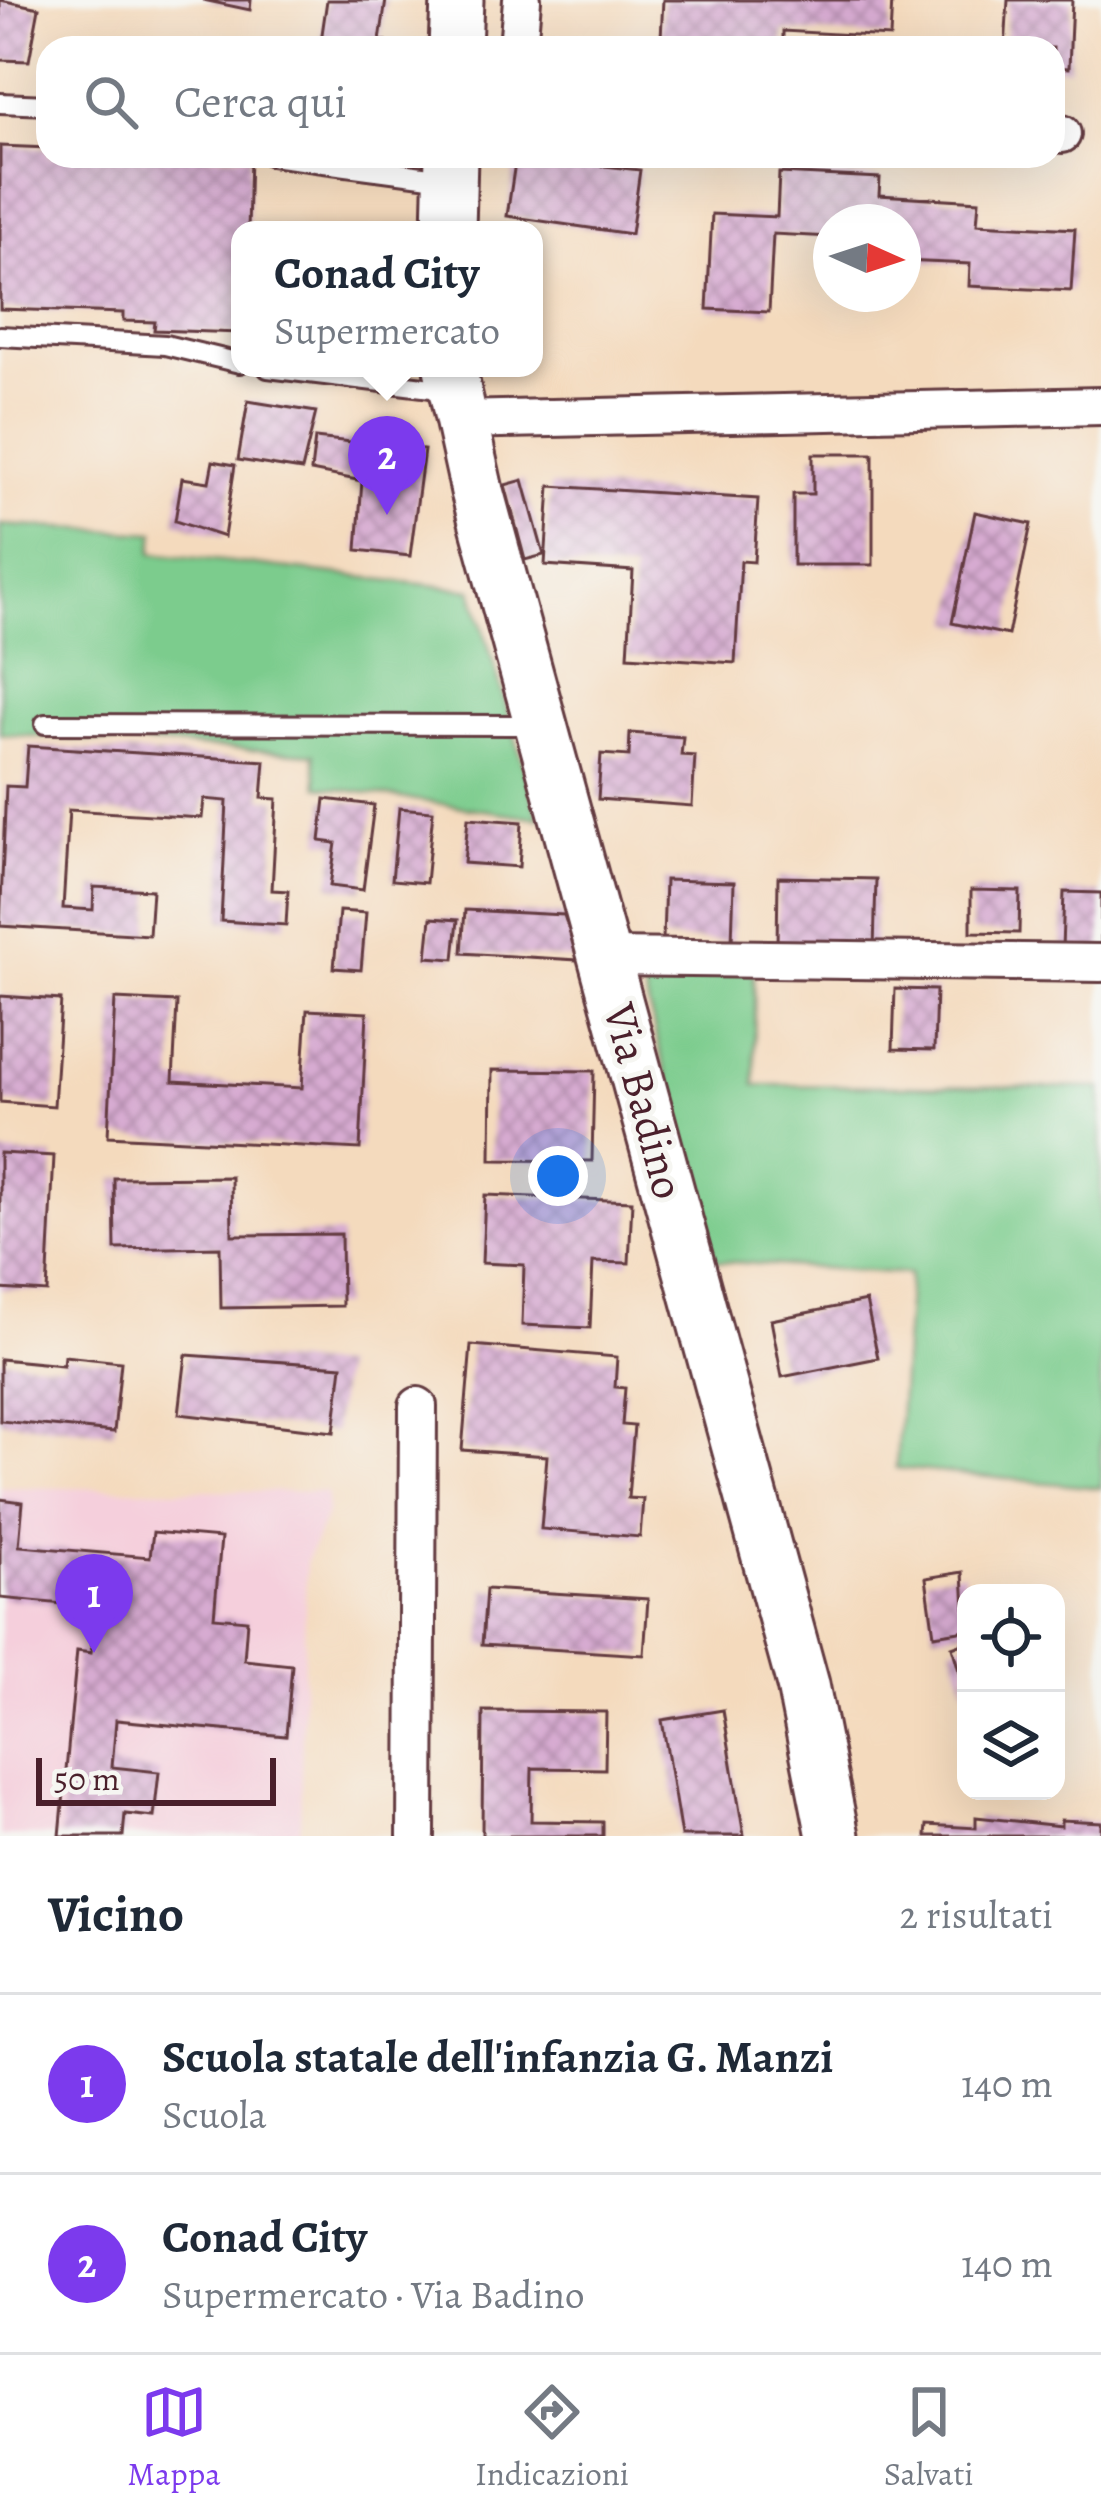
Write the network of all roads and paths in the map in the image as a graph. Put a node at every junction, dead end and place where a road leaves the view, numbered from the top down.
1 (457, 0) edge
2 (522, 0) edge
3 (456, 36) edge
4 (519, 36) edge
5 (0, 103) edge
6 (36, 104) edge
7 (450, 168) edge
8 (449, 221) edge
9 (0, 336) edge
10 (231, 361) edge
11 (335, 377) edge
12 (454, 393) edge
13 (1101, 406) edge
14 (44, 724) dead end
15 (541, 725) junction
16 (604, 957) junction
17 (1101, 963) edge
18 (418, 1406) dead end
19 (416, 1836) edge
20 (833, 1836) edge

1 - 3 street
2 - 4 street
5 - 6 lane
7 - 8 street
9 - 10 lane
11 - 12 lane
12 - 13 street
12 - 15 street, Via Badino
14 - 15 lane
15 - 16 street, Via Badino
16 - 17 street
16 - 20 street, Via Badino
18 - 19 street

